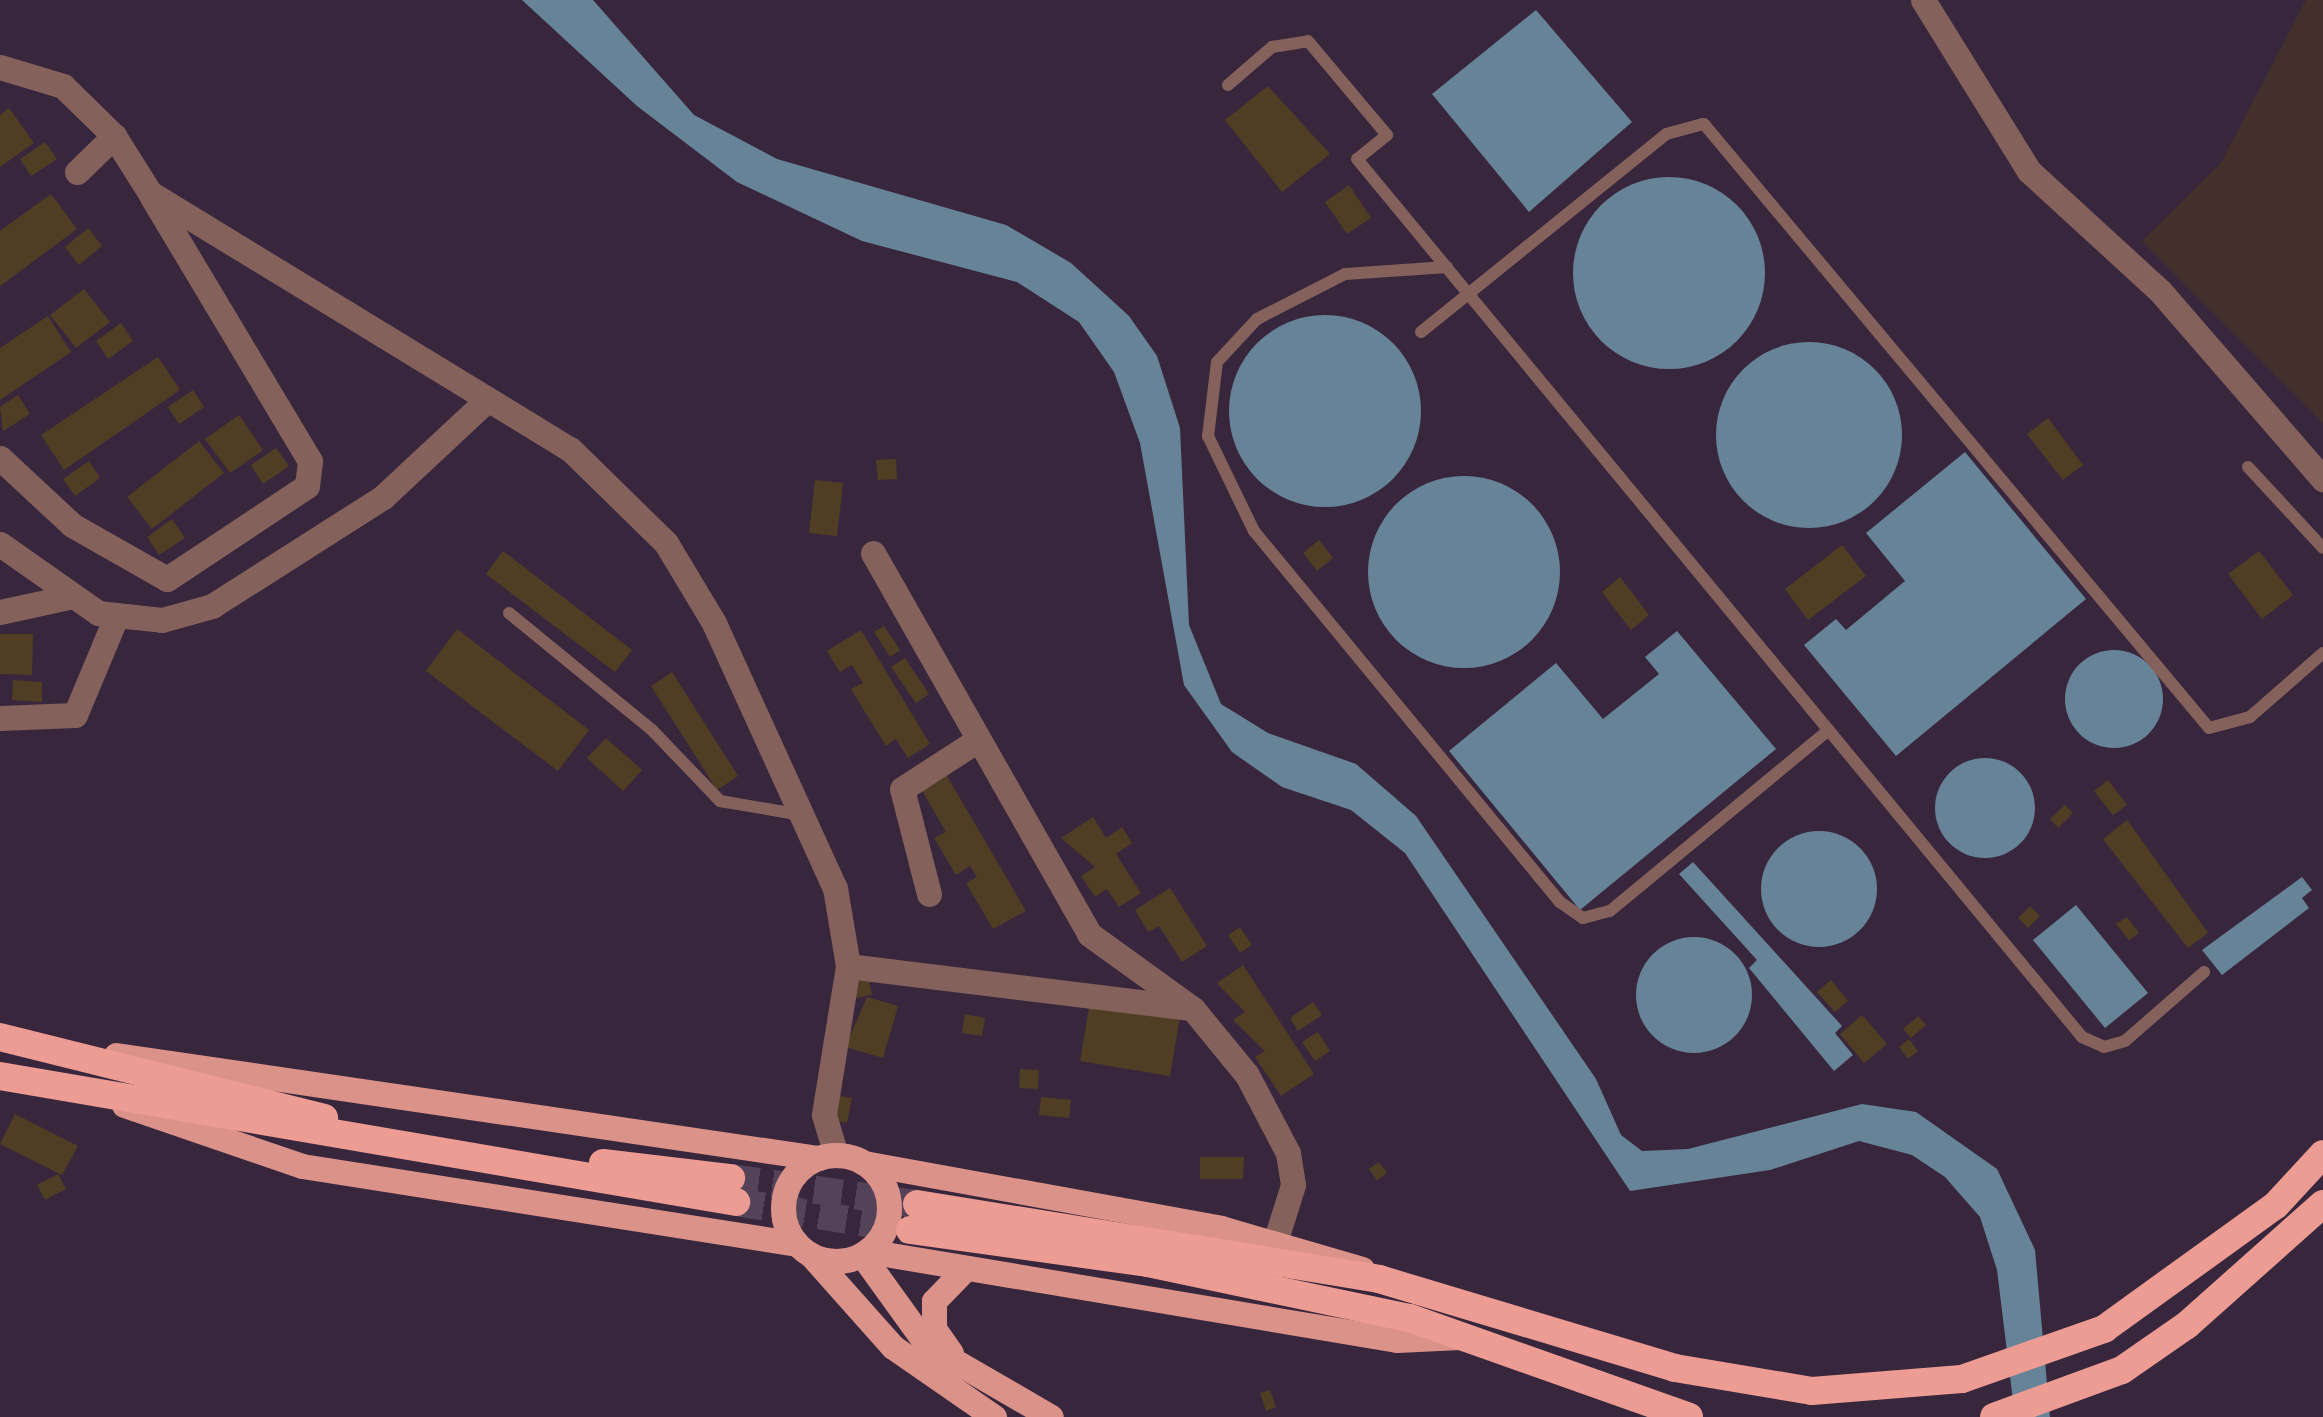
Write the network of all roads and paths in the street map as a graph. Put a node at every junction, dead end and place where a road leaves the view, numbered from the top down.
1 (1924, 0) edge
2 (0, 66) edge
3 (1228, 85) dead end
4 (114, 136) junction
5 (77, 172) dead end
6 (170, 213) junction
7 (1446, 266) junction
8 (1469, 294) junction
9 (1421, 332) dead end
10 (486, 401) junction
11 (0, 458) edge
12 (2248, 466) dead end
13 (2323, 479) edge
14 (0, 544) edge
15 (2323, 548) edge
16 (873, 552) dead end
17 (70, 597) junction
18 (0, 612) edge
19 (509, 612) dead end
20 (116, 617) junction
21 (2323, 654) edge
22 (0, 718) edge
23 (1829, 730) junction
24 (972, 742) junction
25 (805, 815) junction
26 (929, 894) dead end
27 (848, 966) junction
28 (2204, 972) dead end
29 (1193, 1008) junction
30 (9, 1038) edge
31 (0, 1076) edge
32 (96, 1094) junction
33 (2323, 1154) edge
34 (827, 1157) junction
35 (864, 1164) junction
36 (2323, 1204) edge
37 (1275, 1242) junction
38 (804, 1250) junction
39 (865, 1253) junction
40 (966, 1268) junction
41 (1380, 1278) junction
42 (1462, 1336) junction
43 (971, 1374) junction
44 (994, 1417) edge
45 (1051, 1417) edge
46 (1690, 1417) edge
47 (1994, 1417) edge

1 - 13 street
2 - 4 street
3 - 7 lane
4 - 5 street
4 - 6 street
6 - 10 street
6 - 11 street
7 - 8 lane
7 - 23 lane
8 - 9 lane
8 - 21 lane
8 - 23 lane
10 - 20 street
10 - 25 street
12 - 15 lane
14 - 17 street
16 - 24 street
17 - 18 street
17 - 20 street
19 - 25 lane
20 - 22 street
23 - 28 lane
24 - 26 street
24 - 29 street
25 - 27 street
27 - 29 street
27 - 34 street
29 - 37 street
30 - 32 highway
30 - 34 main road
31 - 32 highway
32 - 38 main road
33 - 41 highway
34 - 35 main road
34 - 38 main road
35 - 37 main road
35 - 39 main road
36 - 47 highway
37 - 41 main road
38 - 39 main road
38 - 44 main road
39 - 40 main road
39 - 43 main road
40 - 42 main road
40 - 43 main road
41 - 42 highway
42 - 46 highway
43 - 45 main road

